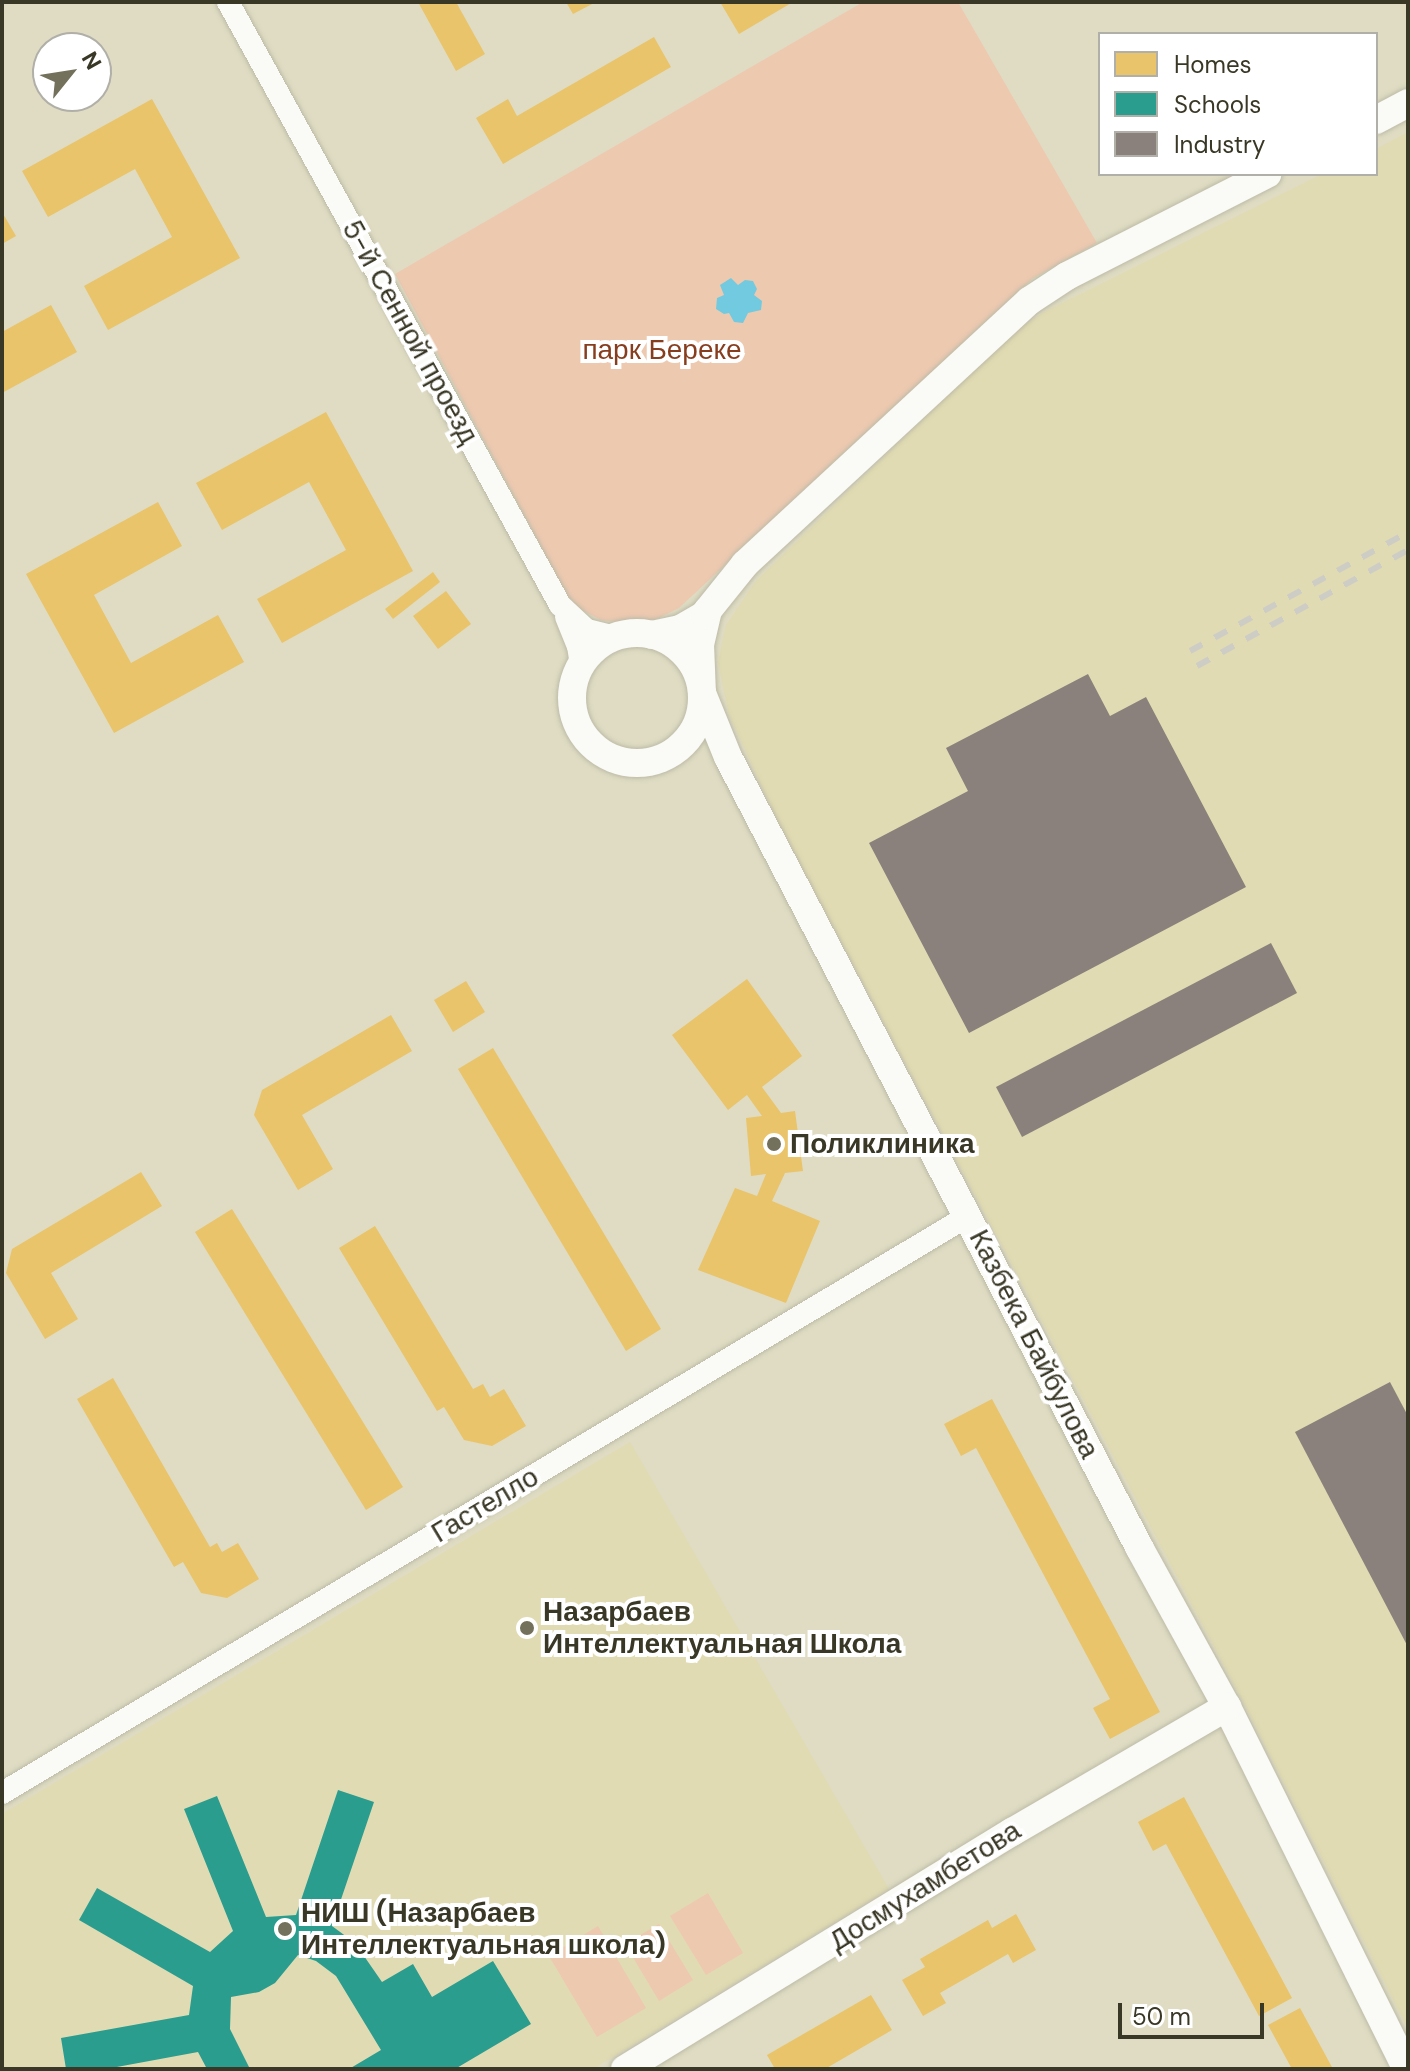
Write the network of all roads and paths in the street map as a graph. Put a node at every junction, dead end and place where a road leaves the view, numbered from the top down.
1 (228, 2) edge
2 (1408, 103) edge
3 (1378, 119) edge
4 (1263, 176) edge
5 (560, 605) junction
6 (708, 610) junction
7 (652, 635) junction
8 (615, 637) junction
9 (581, 666) junction
10 (702, 693) junction
11 (663, 758) junction
12 (733, 766) junction
13 (968, 1216) junction
14 (1227, 1707) junction
15 (2, 1793) edge
16 (625, 2069) edge
17 (1407, 2069) edge

1 - 5 street, 5-й Сенной проезд
2 - 3 street
4 - 6 street
5 - 8 street, 5-й Сенной проезд
5 - 9 street
6 - 7 street
6 - 10 street, Казбека Байбулова
7 - 8 street
7 - 10 street
8 - 9 street
9 - 11 street
10 - 11 street
10 - 12 street, Казбека Байбулова
11 - 12 street
12 - 13 street, Казбека Байбулова
13 - 14 street, Казбека Байбулова
13 - 15 street, Гастелло
14 - 16 street, Досмухамбетова
14 - 17 street, Казбека Байбулова

